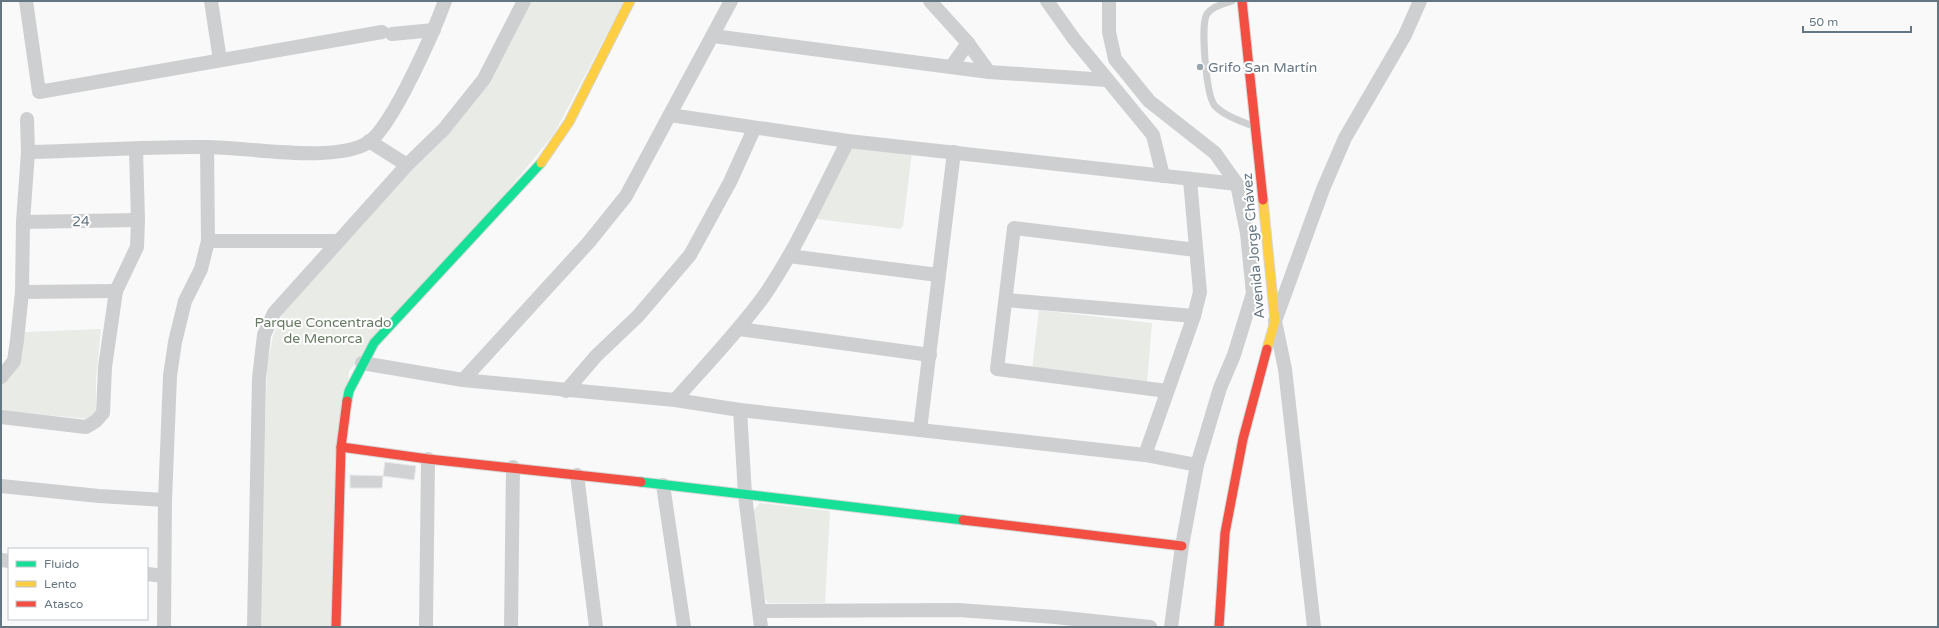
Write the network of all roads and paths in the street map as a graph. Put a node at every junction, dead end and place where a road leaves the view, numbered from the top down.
1 (26, 1) edge
2 (211, 1) edge
3 (445, 1) edge
4 (524, 1) edge
5 (630, 1) edge
6 (731, 1) edge
7 (930, 1) edge
8 (1046, 1) edge
9 (1109, 1) edge
10 (1232, 1) edge
11 (1242, 1) edge
12 (1420, 1) edge
13 (434, 30) junction
14 (713, 36) junction
15 (968, 43) junction
16 (220, 60) junction
17 (952, 67) junction
18 (989, 72) junction
19 (1107, 80) junction
20 (670, 115) junction
21 (27, 119) dead end
22 (1256, 128) junction
23 (754, 129) junction
24 (369, 141) junction
25 (848, 141) junction
26 (207, 147) junction
27 (136, 149) junction
28 (28, 152) junction
29 (954, 152) junction
30 (407, 165) junction
31 (1163, 176) junction
32 (1190, 180) junction
33 (1237, 184) junction
34 (138, 220) junction
35 (23, 222) junction
36 (208, 241) junction
37 (336, 242) junction
38 (1196, 250) junction
39 (789, 256) junction
40 (938, 274) junction
41 (116, 291) junction
42 (22, 292) junction
43 (1006, 300) junction
44 (1194, 316) junction
45 (1275, 321) junction
46 (739, 329) junction
47 (930, 355) junction
48 (362, 363) junction
49 (1, 377) edge
50 (463, 380) junction
51 (566, 391) junction
52 (1167, 391) junction
53 (674, 400) junction
54 (740, 410) junction
55 (1, 417) edge
56 (920, 430) junction
57 (341, 447) junction
58 (1145, 455) junction
59 (428, 460) junction
60 (1197, 465) junction
61 (513, 467) junction
62 (577, 475) junction
63 (663, 485) junction
64 (1, 486) edge
65 (745, 495) junction
66 (165, 500) junction
67 (1182, 546) junction
68 (148, 574) edge
69 (164, 576) junction
70 (760, 611) junction
71 (164, 627) edge
72 (254, 627) edge
73 (336, 627) edge
74 (426, 627) edge
75 (511, 627) edge
76 (596, 627) edge
77 (684, 627) edge
78 (762, 627) edge
79 (1150, 627) edge
80 (1171, 627) edge
81 (1219, 627) edge
82 (1314, 627) edge

1 - 16 street
2 - 16 street
3 - 13 street
4 - 30 street
5 - 48 street
6 - 14 street
7 - 15 street
8 - 19 street
9 - 33 street
10 - 22 lane
11 - 22 street, Avenida Jorge Chávez
12 - 45 street
13 - 16 street
13 - 24 street
14 - 17 street
14 - 20 street
15 - 17 street
15 - 18 street
17 - 18 street
18 - 19 street
19 - 31 street
20 - 23 street
20 - 50 street
21 - 28 street
22 - 45 street, Avenida Jorge Chávez
23 - 25 street
23 - 51 street
24 - 26 street
24 - 30 street
25 - 29 street
25 - 39 street
26 - 27 street
26 - 36 street
27 - 28 street
27 - 34 street
28 - 35 street
29 - 31 street
29 - 40 street
30 - 37 street
31 - 32 street
32 - 33 street
32 - 38 street
33 - 60 street
34 - 35 street, 24
34 - 41 street
35 - 42 street
36 - 37 street
36 - 66 street
37 - 72 street
38 - 43 street
38 - 44 street
39 - 40 street
39 - 46 street
40 - 47 street
41 - 42 street
41 - 55 street
42 - 49 street
43 - 44 street
43 - 52 street
44 - 52 street
45 - 81 street, Avenida Jorge Chávez
45 - 82 street
46 - 47 street
46 - 53 street
47 - 56 street
48 - 50 street
48 - 57 street
50 - 51 street
51 - 53 street
52 - 58 street
53 - 54 street
54 - 56 street
54 - 65 street
56 - 58 street
57 - 59 street
57 - 73 street
58 - 60 street
59 - 61 street
59 - 74 street
60 - 67 street
61 - 62 street
61 - 75 street
62 - 63 street
62 - 76 street
63 - 65 street
63 - 77 street
64 - 66 street
65 - 67 street
65 - 70 street
66 - 69 street
67 - 80 street
68 - 69 street
69 - 71 street
70 - 78 street
70 - 79 street

